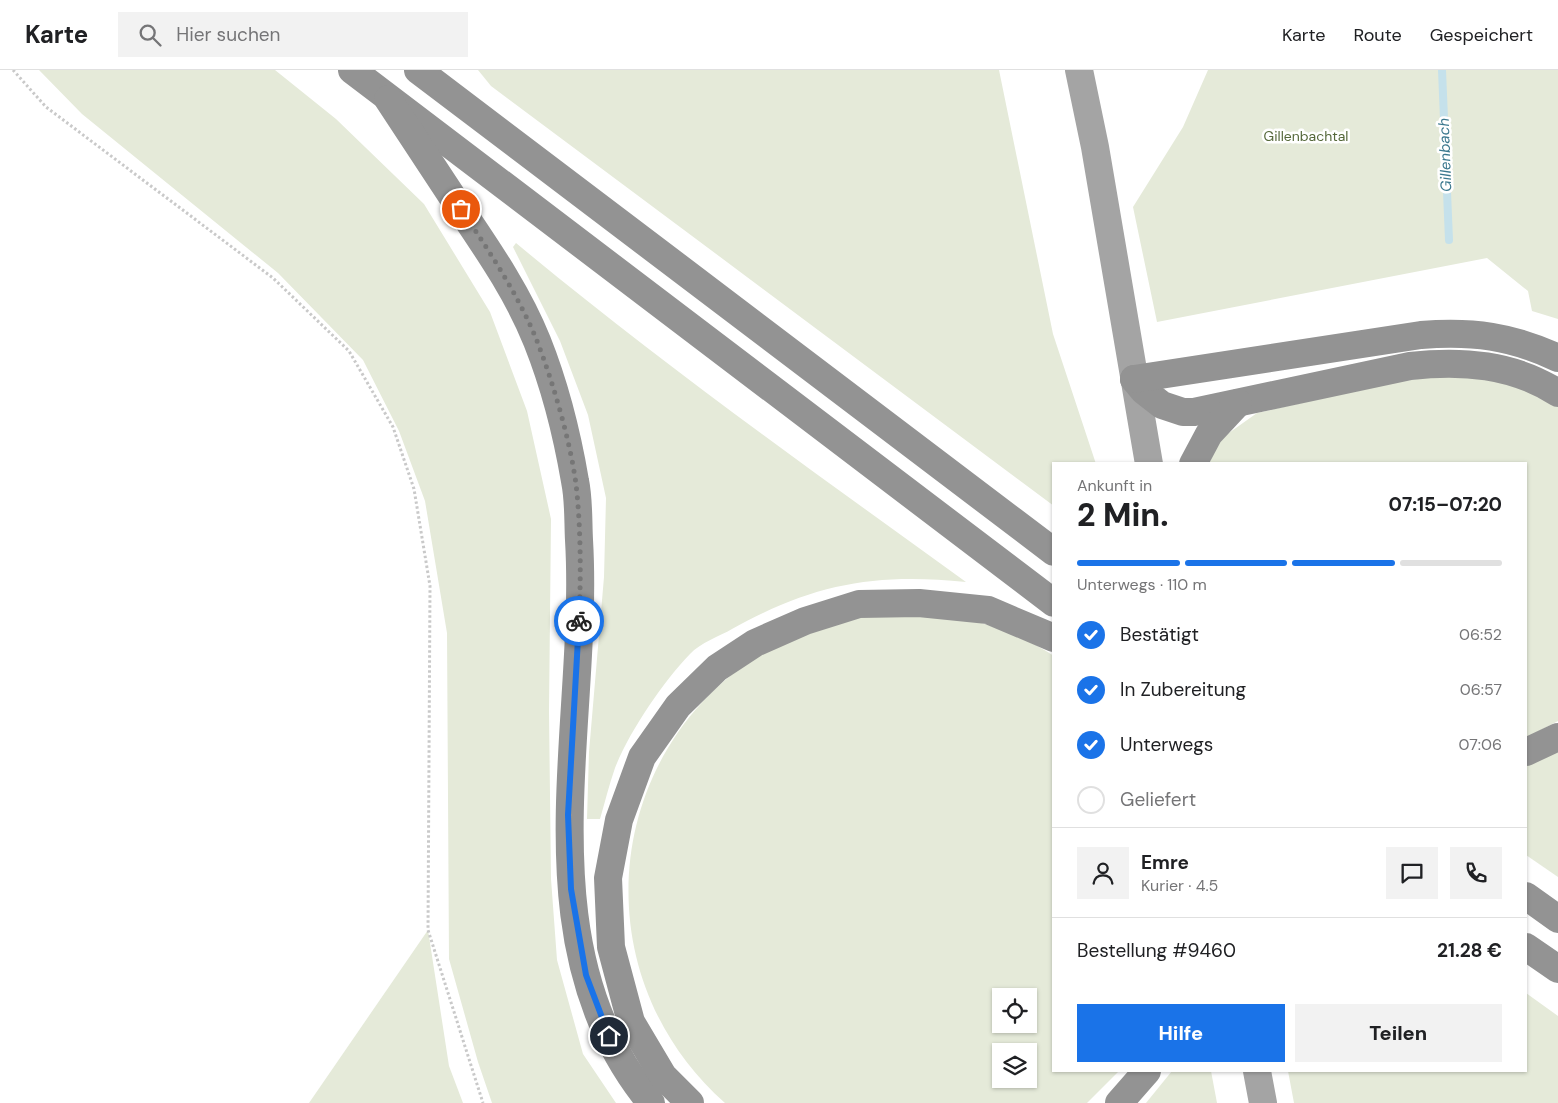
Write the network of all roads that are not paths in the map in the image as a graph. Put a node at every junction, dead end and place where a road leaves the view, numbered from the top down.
1 (352, 70) edge
2 (418, 70) edge
3 (449, 70) edge
4 (1079, 70) edge
5 (388, 99) junction
6 (520, 147) junction
7 (1558, 358) edge
8 (1134, 380) junction
9 (1558, 393) edge
10 (1238, 403) junction
11 (1149, 462) edge
12 (1193, 462) edge
13 (1052, 550) edge
14 (1052, 601) edge
15 (1052, 637) edge
16 (1558, 737) edge
17 (1527, 752) edge
18 (1527, 897) edge
19 (1558, 920) edge
20 (1527, 947) edge
21 (1558, 969) edge
22 (1146, 1072) edge
23 (1258, 1072) edge
24 (651, 1103) edge
25 (690, 1103) edge
26 (1119, 1103) edge
27 (1263, 1103) edge

1 - 5 highway
2 - 6 highway
3 - 6 highway
4 - 8 main road
5 - 14 highway
5 - 24 highway
6 - 13 highway
7 - 8 highway
8 - 10 highway
8 - 11 main road
9 - 10 highway
10 - 12 highway
15 - 25 highway
16 - 17 highway
18 - 19 highway
20 - 21 highway
22 - 26 highway
23 - 27 main road

